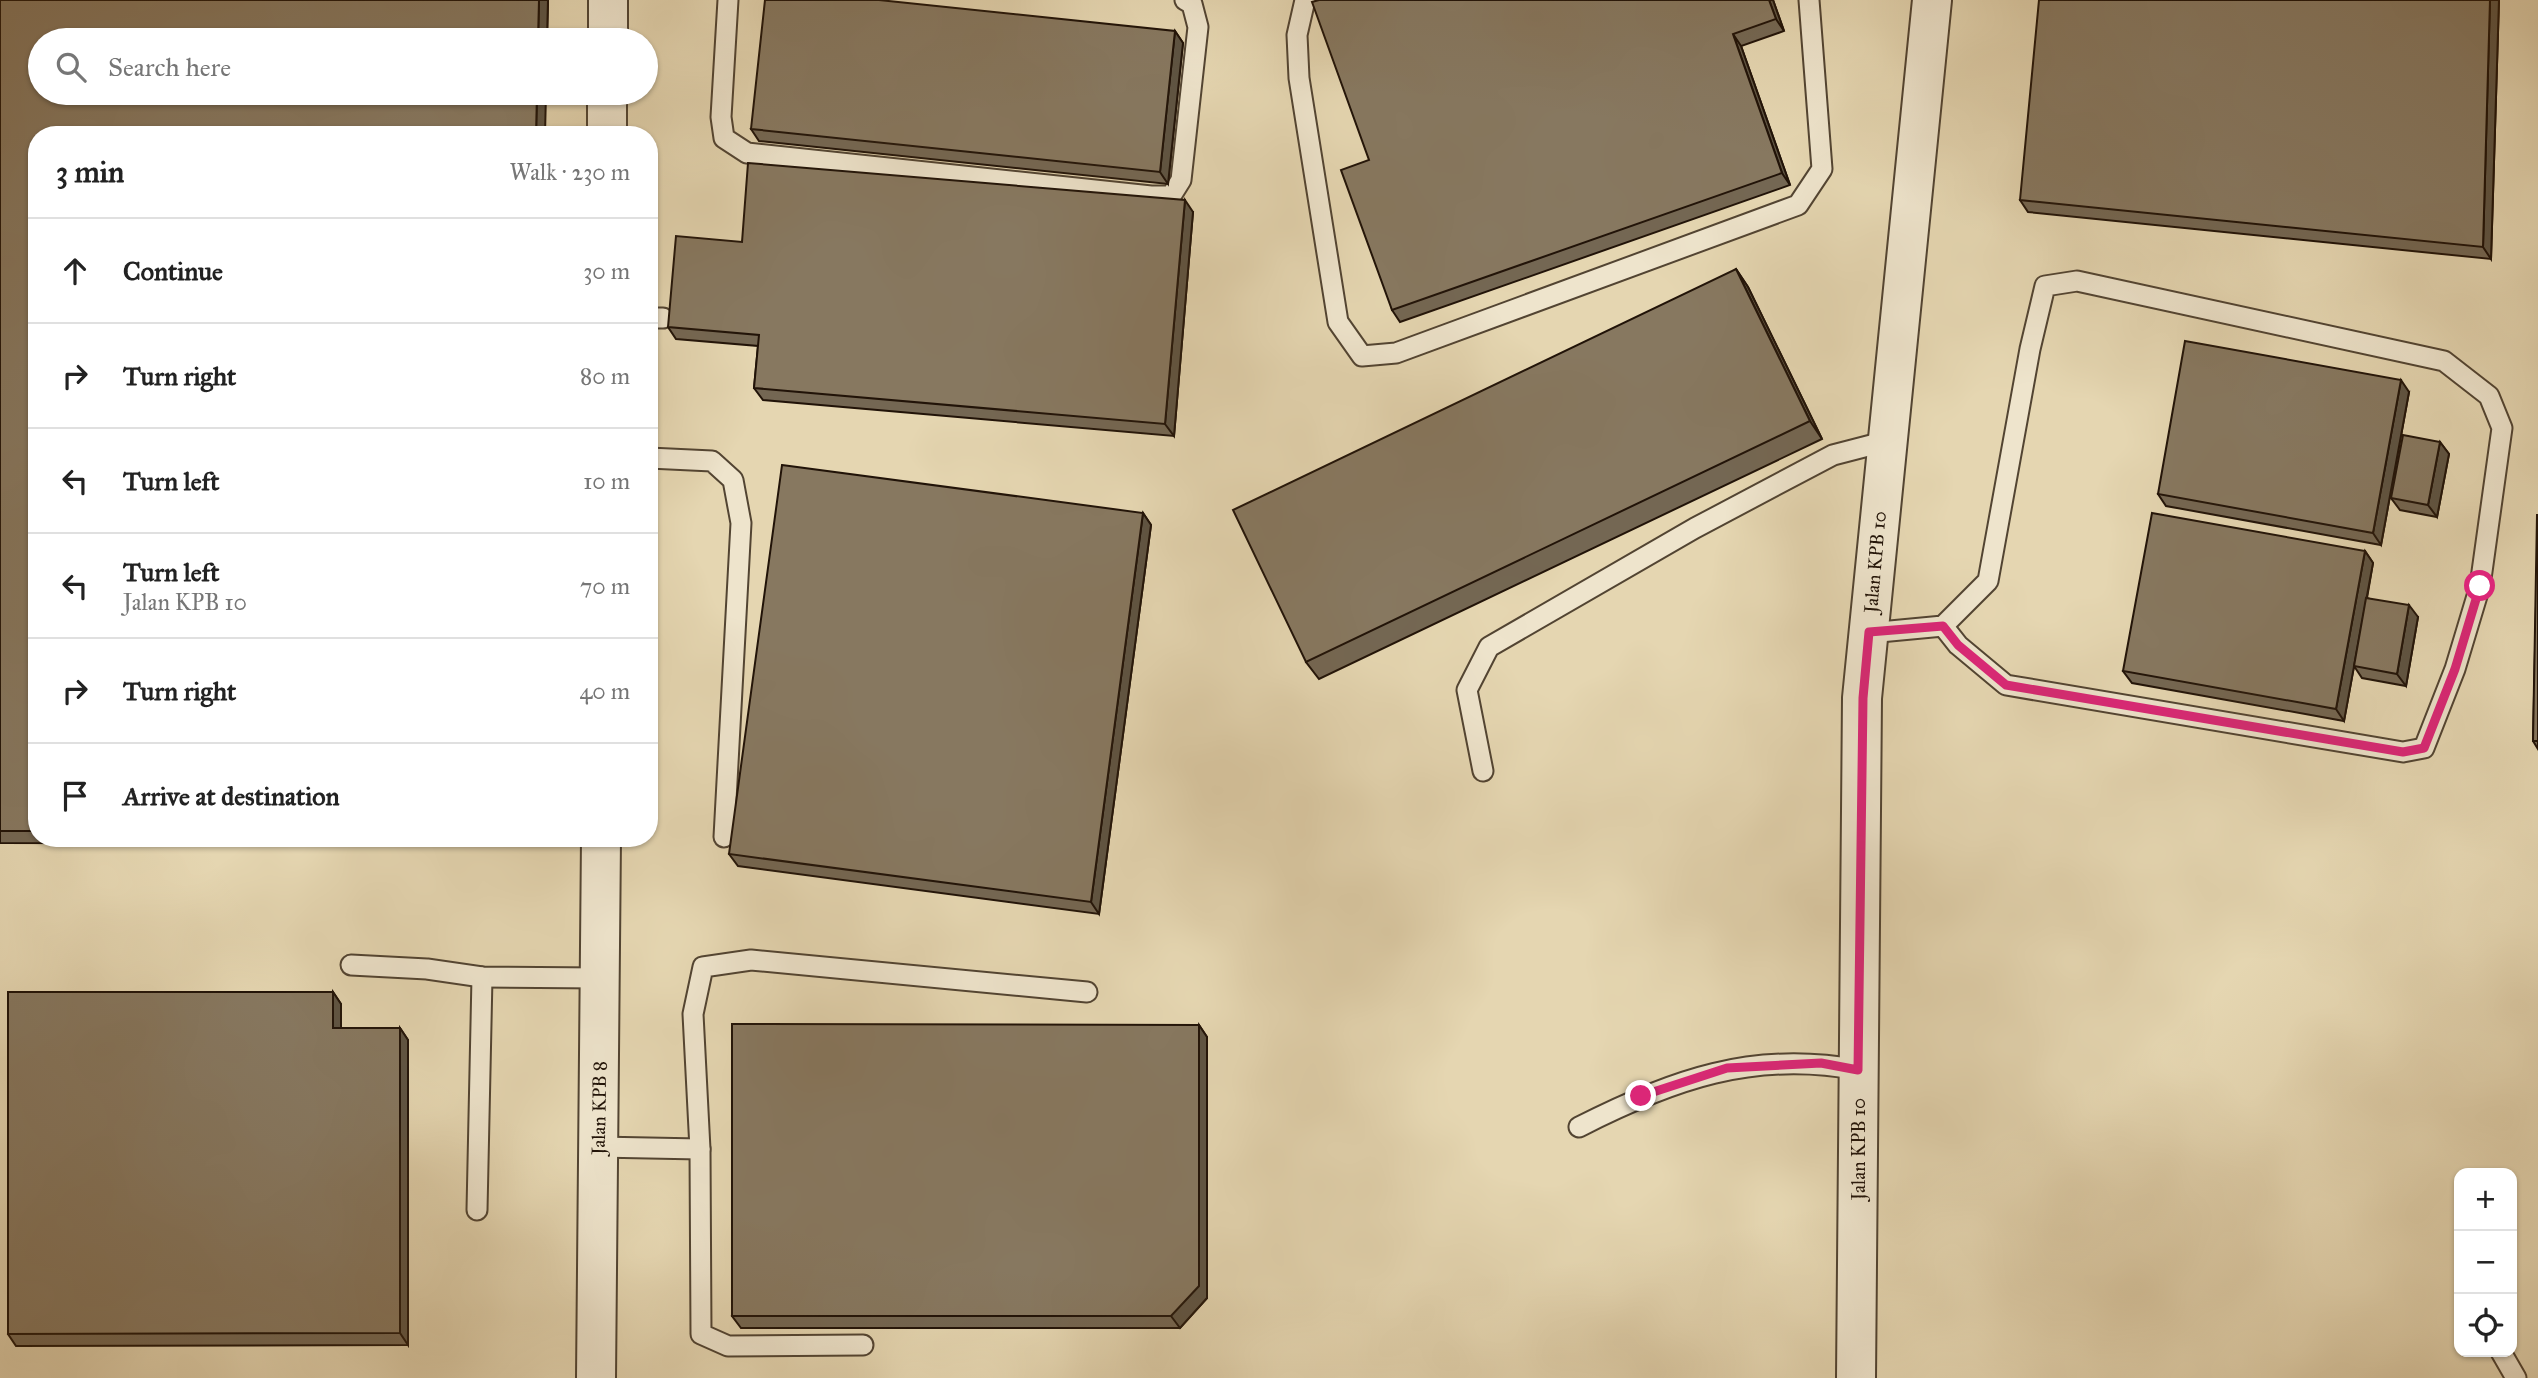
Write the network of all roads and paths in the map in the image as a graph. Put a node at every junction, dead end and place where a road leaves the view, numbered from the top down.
1 (608, 0) edge
2 (728, 0) edge
3 (1185, 0) edge
4 (1305, 0) edge
5 (1809, 0) edge
6 (1932, 0) edge
7 (608, 28) edge
8 (607, 105) edge
9 (607, 126) edge
10 (1887, 441) junction
11 (658, 458) edge
12 (1943, 626) junction
13 (1869, 632) junction
14 (1483, 771) dead end
15 (724, 837) dead end
16 (601, 847) edge
17 (351, 965) dead end
18 (482, 977) junction
19 (600, 978) junction
20 (1087, 992) dead end
21 (1858, 1070) junction
22 (1579, 1127) dead end
23 (598, 1147) junction
24 (700, 1149) junction
25 (477, 1210) dead end
26 (863, 1345) dead end
27 (2504, 1357) edge
28 (596, 1378) edge
29 (1856, 1378) edge
30 (2516, 1378) edge

1 - 7 street
2 - 3 lane
4 - 5 lane
6 - 10 street, Jalan KPB 10
8 - 9 street
10 - 13 street, Jalan KPB 10
10 - 14 lane
11 - 15 lane
12 - 12 lane
12 - 13 lane
13 - 21 street, Jalan KPB 10
16 - 19 street, Jalan KPB 8
17 - 18 lane
18 - 19 lane
18 - 25 lane
19 - 23 street, Jalan KPB 8
20 - 24 lane
21 - 22 lane
21 - 29 street, Jalan KPB 10
23 - 24 lane
23 - 28 street, Jalan KPB 8
24 - 26 lane
27 - 30 lane

